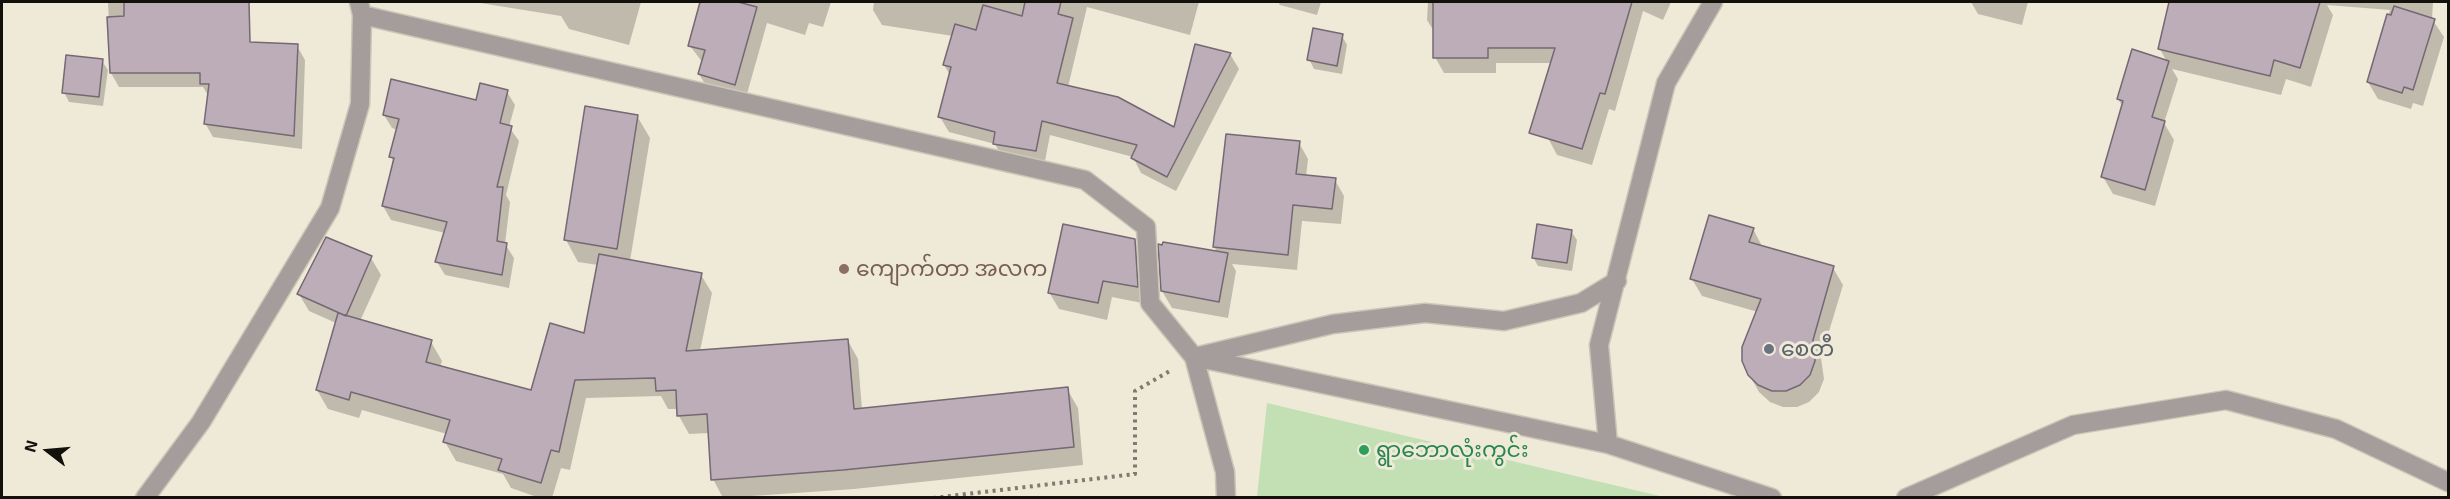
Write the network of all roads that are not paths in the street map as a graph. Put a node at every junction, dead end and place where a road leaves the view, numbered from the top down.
1 (1713, 2) edge
2 (361, 8) edge
3 (1617, 281) junction
4 (1194, 357) junction
5 (1608, 444) junction
6 (2448, 482) edge
7 (146, 498) edge
8 (1226, 498) edge
9 (1772, 498) edge
10 (1906, 498) edge

1 - 3 street
2 - 4 street
2 - 7 street
3 - 4 street
3 - 5 street
4 - 5 street
4 - 8 street
5 - 9 street
6 - 10 street

